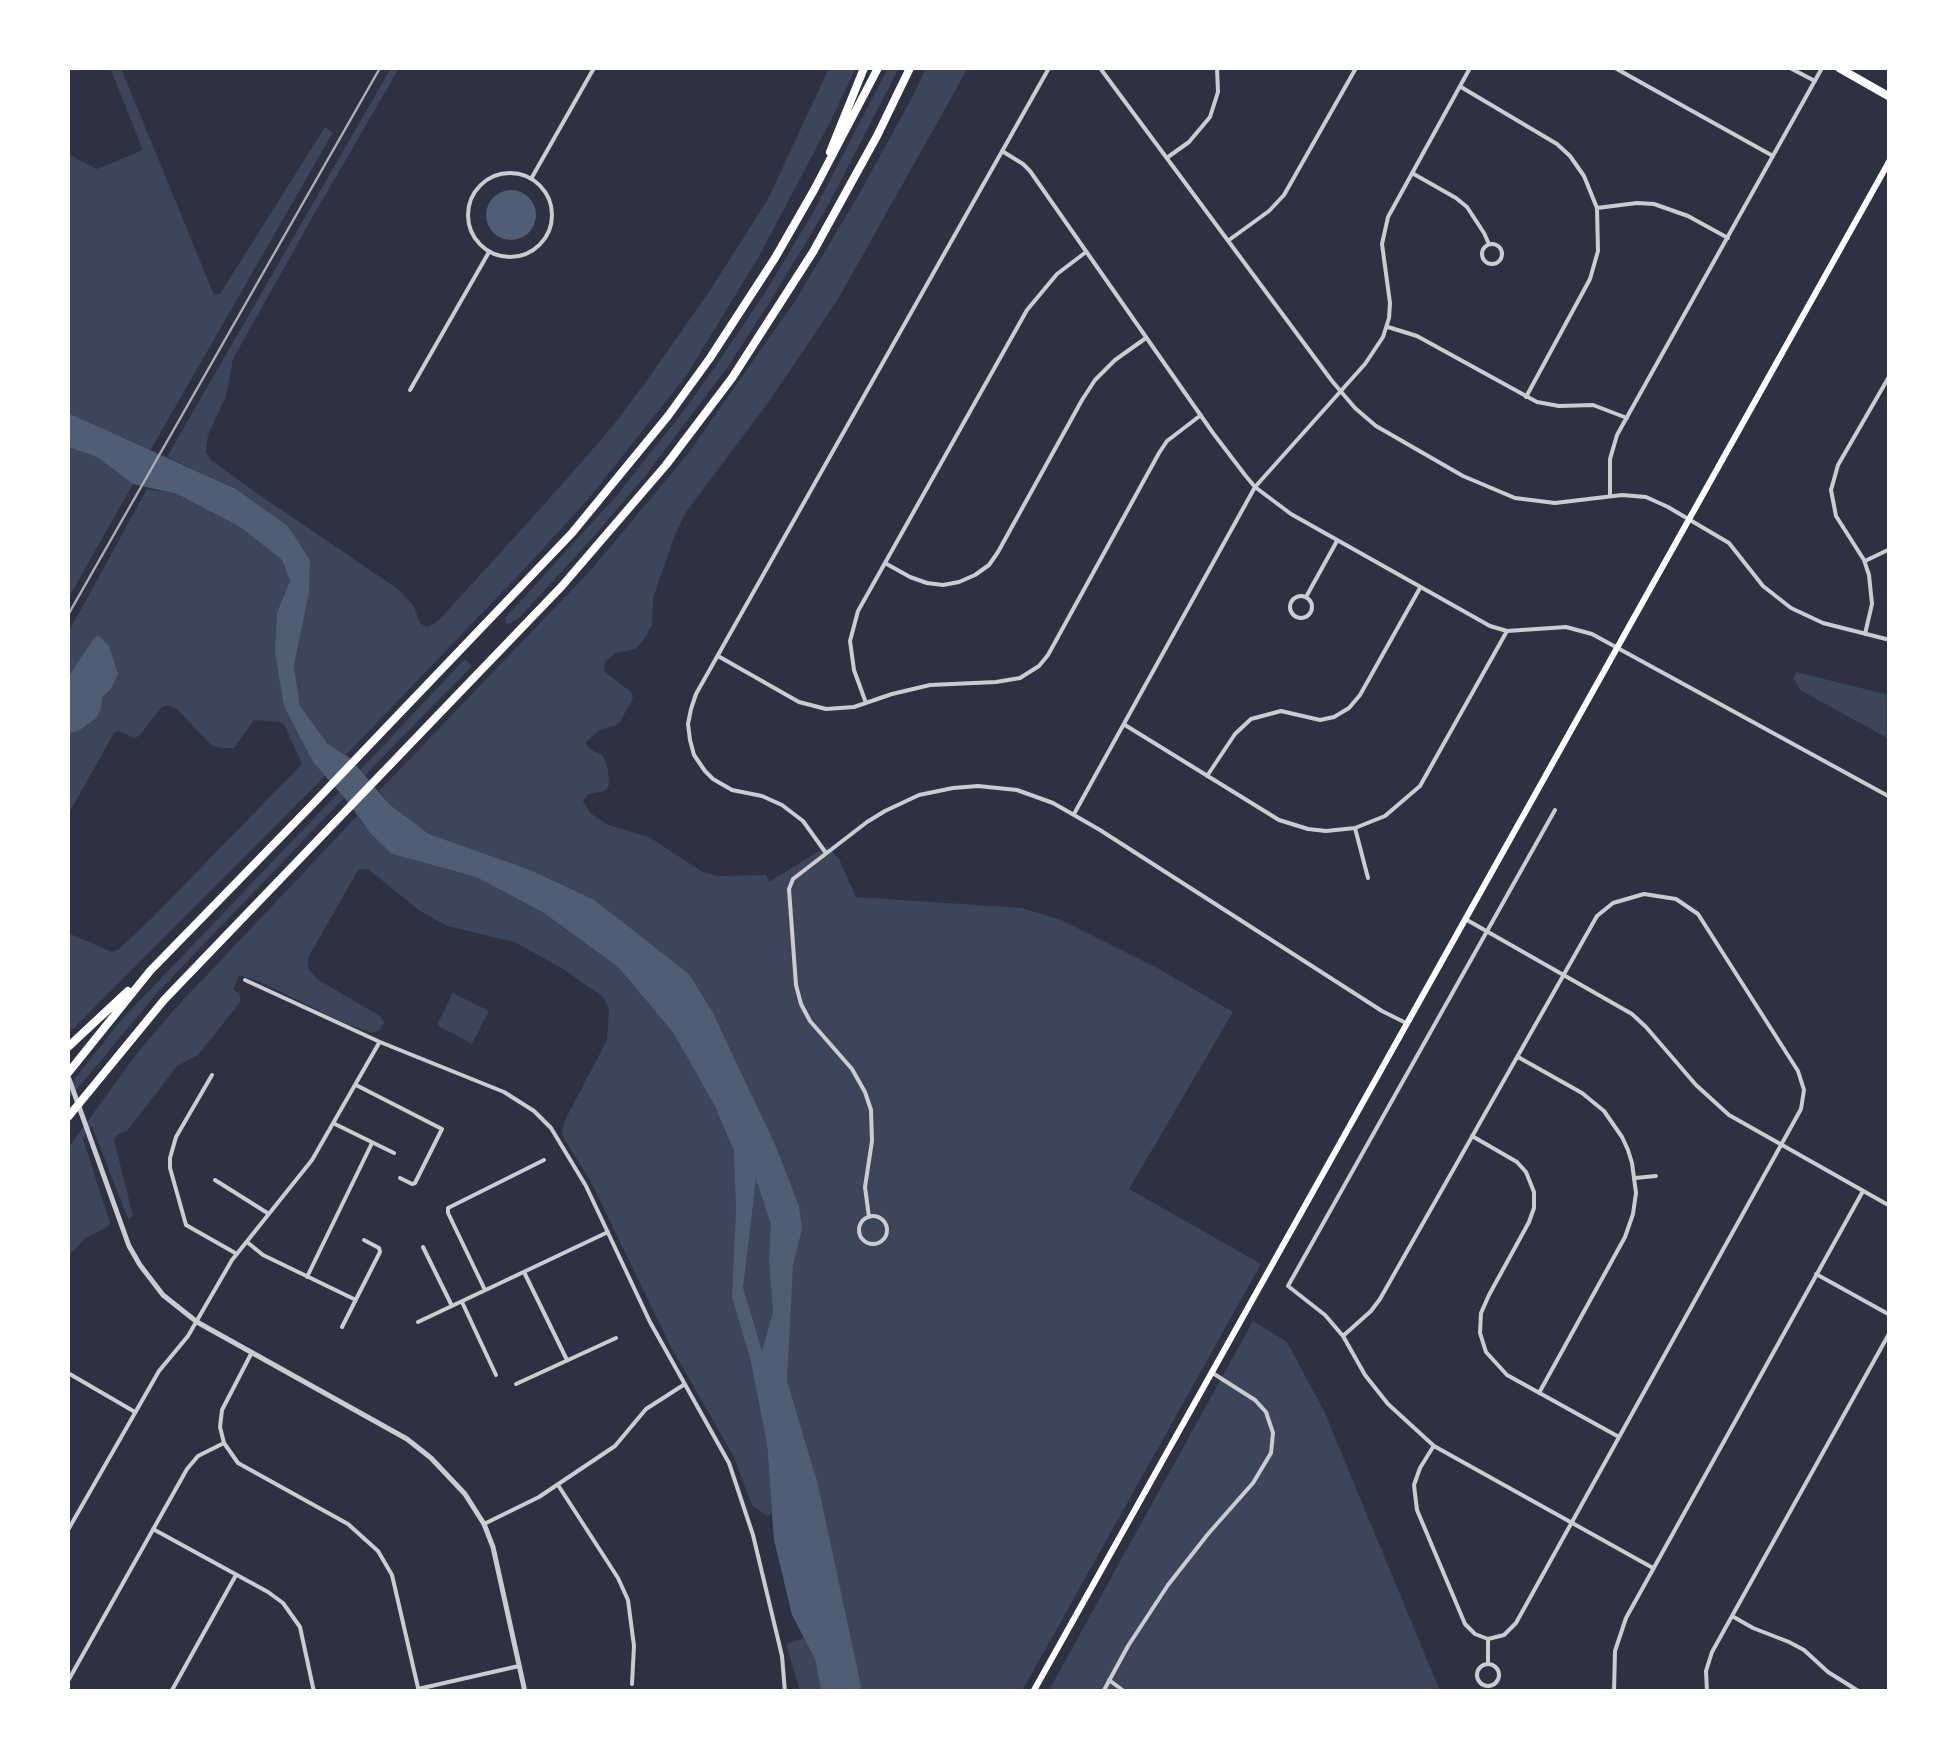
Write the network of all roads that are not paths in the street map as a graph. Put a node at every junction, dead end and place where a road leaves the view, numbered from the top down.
1 (594, 68) edge
2 (864, 68) edge
3 (878, 68) edge
4 (910, 68) edge
5 (1049, 68) edge
6 (1100, 68) edge
7 (1217, 68) edge
8 (1356, 68) edge
9 (1470, 68) edge
10 (1615, 68) edge
11 (1790, 68) edge
12 (1822, 68) edge
13 (1839, 68) edge
14 (1815, 82) junction
15 (1459, 86) junction
16 (1890, 97) edge
17 (1002, 151) junction
18 (1773, 156) junction
19 (1167, 158) junction
20 (1890, 160) edge
21 (1412, 173) junction
22 (531, 179) junction
23 (814, 190) junction
24 (1597, 208) junction
25 (1728, 238) junction
26 (1229, 240) junction
27 (1488, 244) dead end
28 (489, 252) junction
29 (1086, 252) junction
30 (1387, 327) junction
31 (1146, 338) junction
32 (1890, 375) edge
33 (410, 390) dead end
34 (1340, 391) junction
35 (1526, 397) junction
36 (1200, 415) junction
37 (1627, 418) junction
38 (1256, 487) junction
39 (1610, 496) junction
40 (1689, 518) junction
41 (1336, 541) junction
42 (1890, 549) edge
43 (1864, 560) junction
44 (884, 564) junction
45 (1420, 588) junction
46 (1306, 598) junction
47 (1507, 632) junction
48 (1865, 634) junction
49 (1890, 640) edge
50 (1617, 647) junction
51 (718, 656) junction
52 (866, 703) junction
53 (1124, 724) junction
54 (1207, 776) junction
55 (1890, 797) edge
56 (1555, 810) dead end
57 (1074, 814) junction
58 (1355, 828) junction
59 (826, 853) junction
60 (1368, 878) dead end
61 (1465, 919) junction
62 (1486, 931) junction
63 (150, 971) junction
64 (1563, 975) junction
65 (245, 980) dead end
66 (1406, 1022) junction
67 (380, 1042) junction
68 (68, 1047) edge
69 (1517, 1056) junction
70 (68, 1074) edge
71 (212, 1076) dead end
72 (356, 1085) junction
73 (68, 1120) edge
74 (334, 1124) junction
75 (1471, 1136) junction
76 (372, 1142) junction
77 (1781, 1144) junction
78 (394, 1153) dead end
79 (544, 1160) dead end
80 (1656, 1176) dead end
81 (400, 1178) dead end
82 (1635, 1178) junction
83 (215, 1180) dead end
84 (1863, 1191) junction
85 (1890, 1206) edge
86 (270, 1214) junction
87 (869, 1217) junction
88 (608, 1232) junction
89 (364, 1240) dead end
90 (247, 1242) junction
91 (423, 1247) dead end
92 (237, 1254) junction
93 (524, 1272) junction
94 (1816, 1274) junction
95 (307, 1277) junction
96 (485, 1290) junction
97 (356, 1300) junction
98 (461, 1302) junction
99 (452, 1306) junction
100 (1890, 1315) edge
101 (196, 1322) junction
102 (418, 1322) dead end
103 (342, 1327) dead end
104 (1890, 1332) edge
105 (1342, 1336) junction
106 (616, 1338) dead end
107 (252, 1354) junction
108 (567, 1360) junction
109 (1211, 1372) junction
110 (68, 1373) edge
111 (496, 1375) dead end
112 (516, 1384) dead end
113 (684, 1384) junction
114 (1539, 1393) junction
115 (135, 1412) junction
116 (1619, 1436) junction
117 (224, 1443) junction
118 (1434, 1446) junction
119 (558, 1485) junction
120 (1571, 1522) junction
121 (484, 1524) junction
122 (154, 1529) junction
123 (68, 1530) edge
124 (1653, 1568) junction
125 (236, 1574) junction
126 (1732, 1616) junction
127 (1488, 1639) junction
128 (1488, 1665) junction
129 (519, 1666) junction
130 (1109, 1680) junction
131 (68, 1681) edge
132 (632, 1684) dead end
133 (419, 1690) edge
134 (170, 1692) edge
135 (314, 1692) edge
136 (525, 1692) edge
137 (784, 1692) edge
138 (1033, 1692) edge
139 (1103, 1692) edge
140 (1125, 1692) edge
141 (1614, 1692) edge
142 (1707, 1692) edge
143 (1860, 1692) edge

1 - 22 street
2 - 23 main road
3 - 23 main road
4 - 73 main road
5 - 17 street
6 - 19 street
7 - 19 street
8 - 26 street
9 - 15 street
10 - 18 street
11 - 14 street
12 - 14 street
13 - 16 main road
14 - 18 street
15 - 21 street
15 - 24 street
17 - 29 street
17 - 51 street
18 - 25 street
19 - 26 street
20 - 40 main road
21 - 27 street
21 - 30 street
22 - 28 street
22 - 28 street
23 - 63 main road
24 - 25 street
24 - 35 street
25 - 37 street
26 - 34 street
28 - 33 street
29 - 31 street
29 - 44 street
30 - 34 street
30 - 35 street
31 - 36 street
31 - 44 street
32 - 43 street
34 - 38 street
34 - 39 street
35 - 37 street
36 - 38 street
36 - 52 street
37 - 39 street
38 - 41 street
38 - 53 street
39 - 40 street
40 - 48 street
40 - 50 main road
41 - 45 street
41 - 46 street
42 - 43 street
43 - 48 street
44 - 52 street
45 - 47 street
45 - 54 street
46 - 46 street
47 - 50 street
47 - 58 street
48 - 49 street
50 - 55 street
50 - 61 main road
51 - 52 street
51 - 59 street
53 - 54 street
53 - 57 street
54 - 58 street
56 - 62 street
57 - 59 street
57 - 66 street
58 - 60 street
59 - 87 street
61 - 62 street
61 - 66 main road
62 - 64 street
62 - 105 street
63 - 68 main road
63 - 70 main road
64 - 69 street
64 - 77 street
64 - 77 street
65 - 67 street
66 - 109 main road
67 - 72 street
67 - 88 street
69 - 75 street
69 - 82 street
70 - 101 street
71 - 92 street
72 - 74 street
72 - 81 street
74 - 76 street
74 - 86 street
75 - 105 street
75 - 114 street
76 - 78 street
76 - 95 street
77 - 84 street
77 - 116 street
79 - 96 street
80 - 82 street
82 - 114 street
83 - 86 street
84 - 85 street
84 - 94 street
86 - 90 street
87 - 87 street
88 - 93 street
88 - 113 street
89 - 97 street
90 - 92 street
90 - 95 street
91 - 99 street
92 - 101 street
93 - 96 street
93 - 108 street
94 - 100 street
94 - 124 street
95 - 97 street
96 - 98 street
97 - 103 street
98 - 99 street
98 - 111 street
99 - 102 street
101 - 107 street
101 - 115 street
104 - 126 street
105 - 118 street
106 - 108 street
107 - 117 street
107 - 121 street
108 - 112 street
109 - 130 street
109 - 138 main road
110 - 115 street
113 - 119 street
113 - 137 street
114 - 116 street
115 - 123 street
116 - 120 street
117 - 122 street
117 - 133 street
118 - 120 street
118 - 127 street
119 - 121 street
119 - 132 street
120 - 124 street
120 - 127 street
121 - 129 street
122 - 125 street
122 - 131 street
124 - 141 street
125 - 134 street
125 - 135 street
126 - 142 street
126 - 143 street
127 - 128 street
128 - 128 street
129 - 133 street
129 - 136 street
130 - 139 street
130 - 140 street

